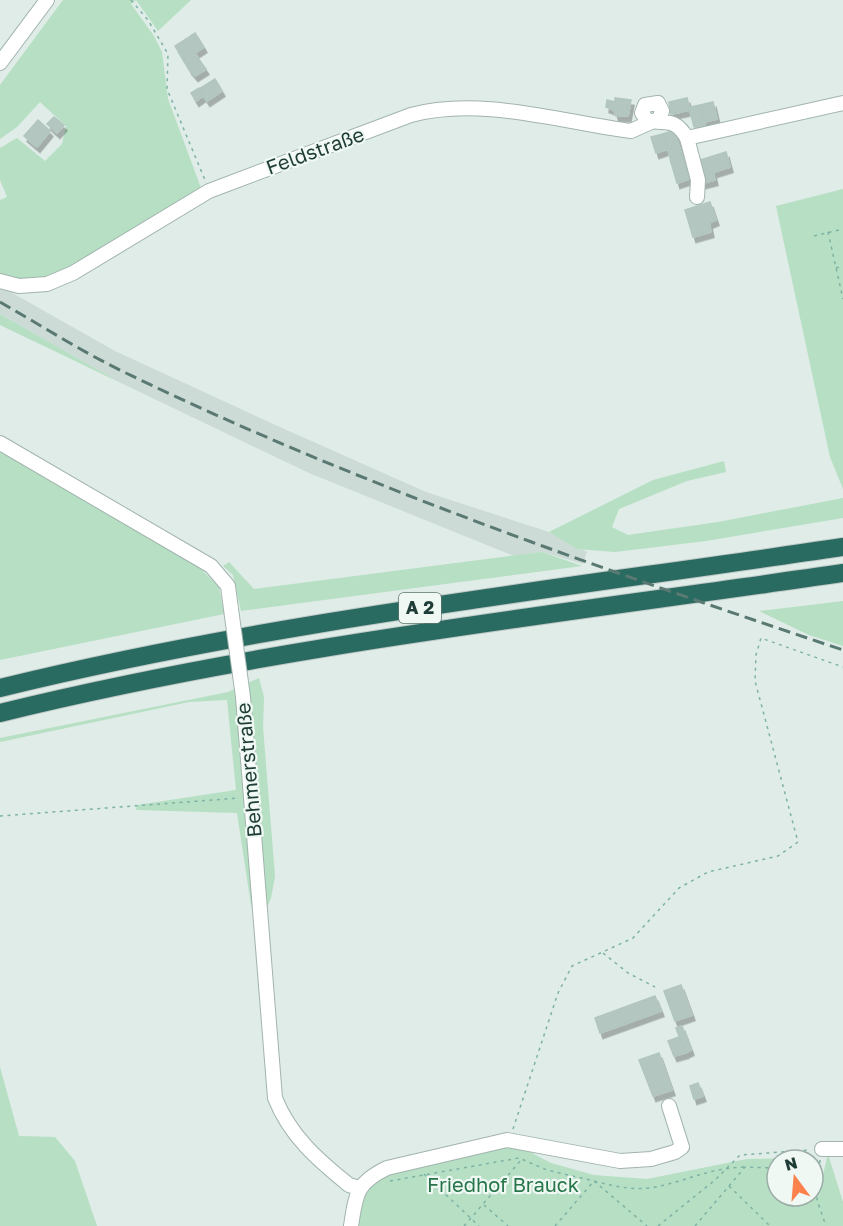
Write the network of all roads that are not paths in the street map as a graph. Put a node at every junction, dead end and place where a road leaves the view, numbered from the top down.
1 (47, 0) edge
2 (0, 63) edge
3 (843, 103) edge
4 (687, 138) junction
5 (697, 197) dead end
6 (0, 281) edge
7 (0, 442) edge
8 (843, 547) edge
9 (843, 573) edge
10 (0, 688) edge
11 (0, 714) edge
12 (669, 1106) dead end
13 (825, 1149) edge
14 (843, 1149) edge
15 (359, 1188) junction
16 (351, 1226) edge

1 - 2 street
3 - 4 street
4 - 5 street
4 - 6 street, Feldstraße
7 - 15 street, Behmerstraße, bridge
8 - 10 highway, A 2
9 - 11 highway, A 2
12 - 15 street
13 - 14 street
15 - 16 street

